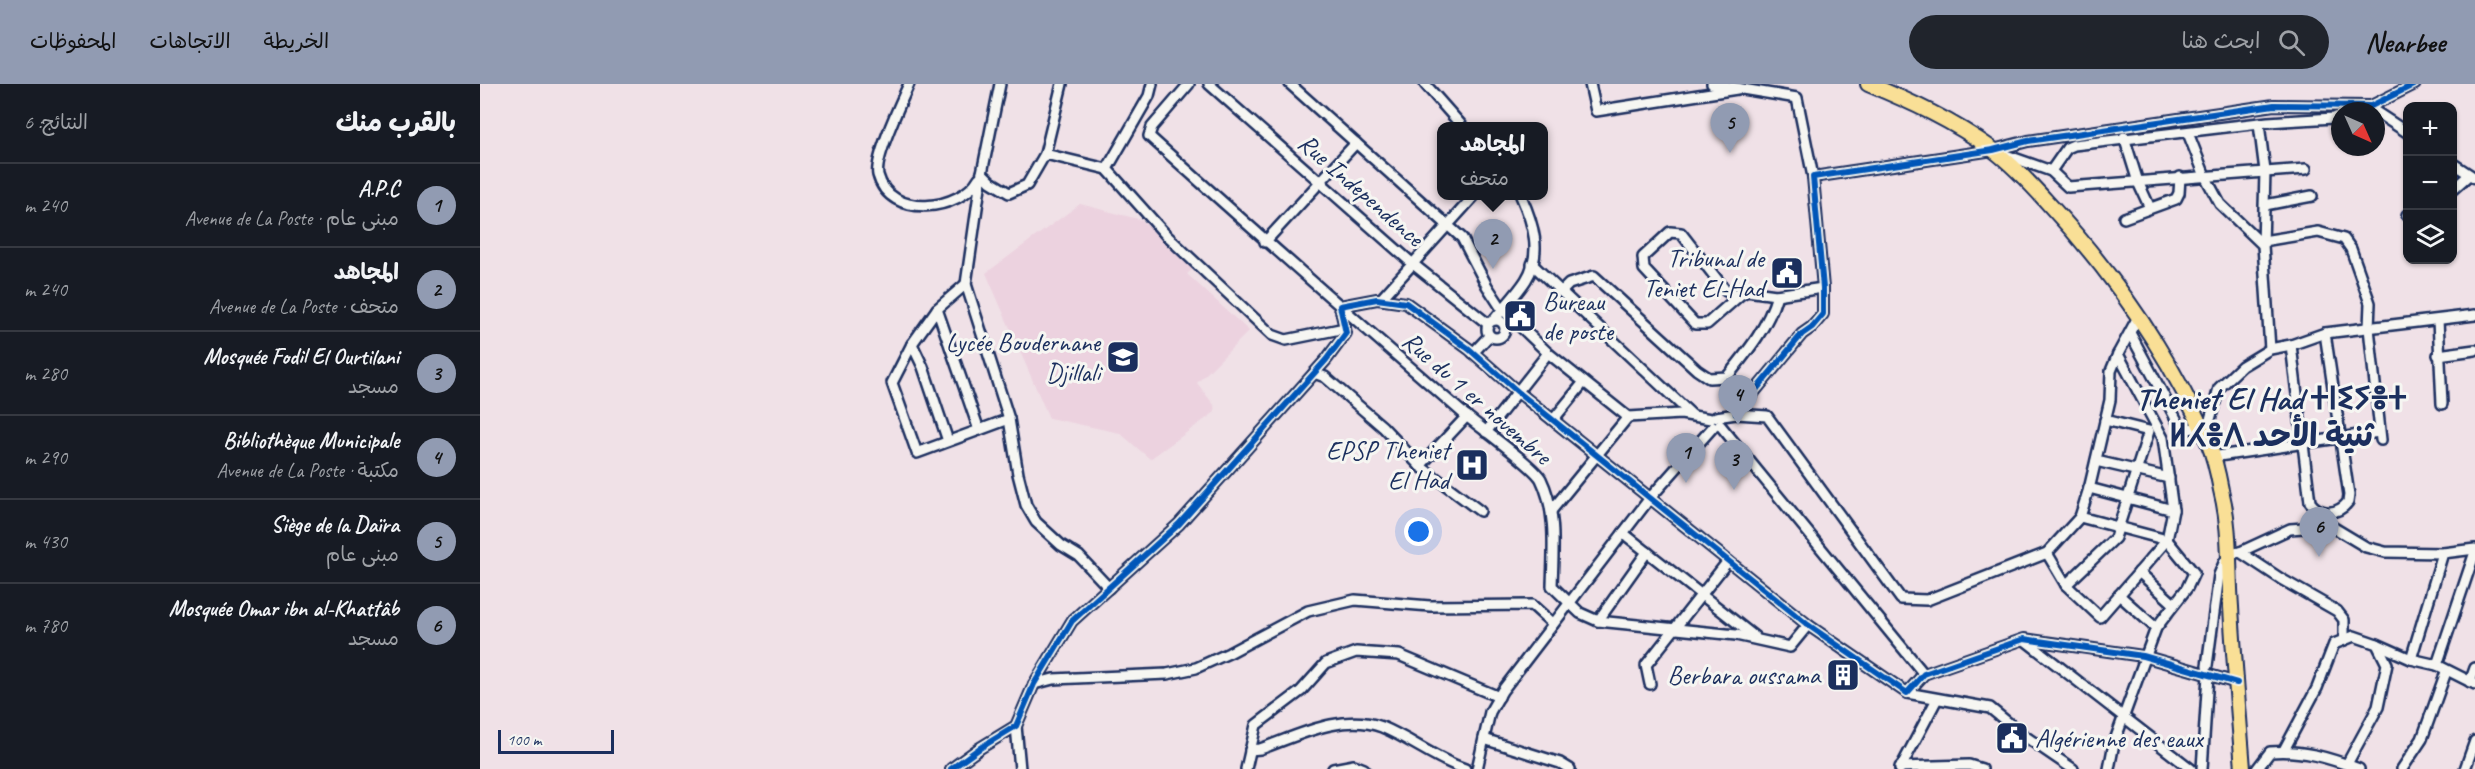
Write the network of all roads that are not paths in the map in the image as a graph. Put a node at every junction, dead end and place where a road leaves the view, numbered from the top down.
1 (909, 84) edge
2 (1000, 84) edge
3 (1062, 84) edge
4 (1152, 84) edge
5 (1189, 84) edge
6 (1209, 84) edge
7 (1290, 84) edge
8 (1425, 84) edge
9 (1590, 84) edge
10 (1712, 84) edge
11 (1868, 84) edge
12 (2415, 84) edge
13 (1737, 89) junction
14 (2385, 103) edge
15 (2331, 107) edge
16 (2331, 118) edge
17 (2385, 118) edge
18 (1458, 122) edge
19 (2259, 124) junction
20 (2403, 130) edge
21 (2188, 133) junction
22 (2124, 137) junction
23 (1356, 143) junction
24 (1993, 150) junction
25 (1045, 154) junction
26 (2457, 166) edge
27 (1107, 169) junction
28 (2306, 169) dead end
29 (2051, 171) junction
30 (2265, 171) junction
31 (982, 173) junction
32 (2205, 176) junction
33 (2472, 176) edge
34 (1813, 177) junction
35 (2180, 177) junction
36 (1320, 182) junction
37 (2138, 182) junction
38 (2457, 186) edge
39 (2312, 196) dead end
40 (1470, 200) edge
41 (1523, 200) edge
42 (2265, 205) junction
43 (2150, 208) junction
44 (2124, 218) dead end
45 (1448, 225) junction
46 (1265, 242) junction
47 (2263, 243) junction
48 (1413, 264) junction
49 (1532, 264) junction
50 (966, 284) junction
51 (1823, 288) junction
52 (1561, 292) junction
53 (1740, 295) junction
54 (1777, 295) junction
55 (1381, 299) junction
56 (1340, 306) junction
57 (937, 309) junction
58 (1502, 309) junction
59 (2475, 315) edge
60 (2138, 317) junction
61 (2438, 320) junction
62 (1491, 322) junction
63 (2369, 327) junction
64 (1345, 328) junction
65 (2130, 333) junction
66 (2325, 333) junction
67 (1489, 336) junction
68 (912, 344) junction
69 (2291, 345) junction
70 (2270, 349) junction
71 (2475, 351) edge
72 (1473, 353) junction
73 (1548, 353) junction
74 (2118, 354) junction
75 (2438, 355) junction
76 (1314, 373) junction
77 (1584, 382) junction
78 (1518, 392) junction
79 (2442, 404) dead end
80 (1736, 414) junction
81 (1693, 415) junction
82 (1467, 416) junction
83 (1628, 417) junction
84 (1010, 419) junction
85 (1553, 420) junction
86 (2105, 420) junction
87 (1715, 422) junction
88 (979, 430) junction
89 (2182, 430) junction
90 (1486, 432) junction
91 (2203, 432) junction
92 (2342, 437) junction
93 (2163, 438) junction
94 (948, 441) junction
95 (2303, 443) junction
96 (1598, 454) junction
97 (2212, 457) junction
98 (2096, 462) junction
99 (1420, 466) junction
100 (2137, 471) junction
101 (2169, 478) junction
102 (2089, 488) junction
103 (1650, 498) junction
104 (2129, 498) junction
105 (2173, 510) junction
106 (1480, 511) dead end
107 (1551, 512) junction
108 (2080, 518) junction
109 (2120, 528) junction
110 (1623, 533) junction
111 (2167, 540) junction
112 (2475, 550) edge
113 (1647, 552) junction
114 (2047, 553) junction
115 (2235, 553) junction
116 (2443, 553) junction
117 (1728, 561) junction
118 (2139, 572) junction
119 (2066, 585) junction
120 (1108, 588) junction
121 (2119, 595) junction
122 (1701, 596) junction
123 (1569, 603) junction
124 (2174, 604) junction
125 (1598, 621) junction
126 (1553, 624) junction
127 (1808, 625) junction
128 (2156, 628) junction
129 (1675, 629) junction
130 (2024, 639) junction
131 (1759, 640) junction
132 (2344, 640) junction
133 (2378, 644) junction
134 (2146, 657) junction
135 (2411, 659) junction
136 (2437, 665) junction
137 (2475, 668) edge
138 (2208, 670) junction
139 (2446, 672) junction
140 (1924, 674) junction
141 (2237, 682) junction
142 (2473, 683) edge
143 (1034, 684) junction
144 (1650, 684) dead end
145 (1907, 693) junction
146 (1499, 697) junction
147 (1937, 699) junction
148 (2124, 718) junction
149 (1016, 726) junction
150 (1484, 739) junction
151 (2475, 741) edge
152 (1250, 750) junction
153 (2284, 750) junction
154 (965, 759) junction
155 (2347, 764) junction
156 (1970, 767) edge
157 (1900, 768) edge
158 (951, 769) edge
159 (968, 769) edge
160 (1020, 769) edge
161 (1246, 769) edge
162 (1333, 769) edge
163 (1364, 769) edge
164 (1465, 769) edge
165 (1477, 769) edge
166 (1570, 769) edge
167 (1982, 769) edge
168 (2073, 769) edge
169 (2109, 769) edge
170 (2191, 769) edge
171 (2202, 769) edge
172 (2243, 769) edge
173 (2257, 769) edge
174 (2359, 769) edge
175 (2402, 769) edge
176 (2465, 769) edge

1 - 31 street
2 - 31 street
3 - 25 street
4 - 27 street
5 - 46 street, Rue du 1 er novembre
6 - 36 street, Rue Independence
7 - 23 street
8 - 18 street
9 - 13 street
10 - 13 street
11 - 24 main road
12 - 14 street
13 - 34 street
15 - 24 street
16 - 19 street
17 - 20 street
19 - 21 street
19 - 30 street
21 - 22 street
21 - 32 street
22 - 29 street
22 - 37 street
23 - 36 street
23 - 45 street
24 - 29 street
24 - 34 street
24 - 60 main road
25 - 27 street
25 - 31 street
26 - 33 street
27 - 64 street
28 - 30 street
29 - 37 street
30 - 32 street
30 - 42 street
31 - 50 street
32 - 35 street
32 - 47 street
33 - 38 street
34 - 51 street
35 - 37 street
35 - 43 street
36 - 46 street
36 - 48 street, Rue Independence
37 - 43 street
39 - 42 street
40 - 45 street
41 - 49 street
42 - 47 street
43 - 44 street
45 - 48 street
45 - 58 street
46 - 56 street, Rue du 1 er novembre
47 - 63 street
47 - 70 street
48 - 55 street
48 - 62 street, Rue Independence
49 - 52 street
49 - 58 street
50 - 57 street
50 - 84 street
51 - 54 street
51 - 80 street
52 - 54 street
52 - 81 street
53 - 53 street
53 - 54 street
55 - 56 street
55 - 72 street
56 - 64 street
56 - 82 street, Rue du 1 er novembre
57 - 68 street
57 - 88 street
58 - 62 street
58 - 73 street
59 - 61 street
60 - 65 street
60 - 91 main road
61 - 63 street
61 - 75 street
62 - 67 street
62 - 67 street
63 - 66 street
63 - 92 street
64 - 76 street
65 - 74 street
65 - 89 street
66 - 69 street
66 - 92 street
67 - 72 street
68 - 94 street
68 - 94 street
69 - 70 street
69 - 95 street
70 - 91 street
71 - 75 street
72 - 78 street
73 - 77 street
73 - 78 street
74 - 86 street
74 - 93 street
75 - 79 street
76 - 99 street
76 - 120 street
77 - 83 street
77 - 85 street
78 - 85 street
78 - 90 street
80 - 87 street
80 - 114 street
81 - 83 street
81 - 87 street
82 - 90 street, Rue du 1 er novembre
82 - 99 street
83 - 96 street
84 - 88 street
84 - 120 street
85 - 96 street
86 - 98 street
86 - 100 street
87 - 103 street
87 - 140 street
88 - 94 street
89 - 91 street
89 - 93 street
90 - 107 street, Rue du 1 er novembre
91 - 97 main road
92 - 95 street
92 - 95 street
93 - 101 street
95 - 97 street
96 - 103 street
96 - 107 street
97 - 115 main road
98 - 100 street
98 - 102 street
99 - 106 street
100 - 101 street
100 - 104 street
101 - 105 street
102 - 104 street
102 - 108 street
103 - 110 street
103 - 117 street
104 - 105 street
104 - 109 street
105 - 111 street
107 - 123 street, Rue du 1 er novembre
108 - 109 street
108 - 114 street
109 - 111 street
109 - 119 street
110 - 113 street
110 - 123 street
111 - 118 street
111 - 124 street
112 - 116 street
112 - 136 street
113 - 122 street
113 - 125 street
114 - 119 street
115 - 116 street
115 - 132 street
115 - 138 street
115 - 141 main road
116 - 135 street
117 - 122 street
117 - 127 street
118 - 121 street
118 - 124 street
119 - 121 street
120 - 143 street
121 - 128 street
122 - 129 street
122 - 131 street
123 - 125 street, Rue du 1 er novembre
123 - 126 street
124 - 128 street
125 - 129 street, Rue du 1 er novembre
126 - 143 street
126 - 146 street
127 - 131 street, Rue du 1 er novembre
127 - 145 street
128 - 134 street
129 - 131 street, Rue du 1 er novembre
129 - 144 street
130 - 134 street
130 - 140 street
130 - 148 street
132 - 133 street
132 - 153 street
133 - 135 street
133 - 155 street
134 - 138 street
134 - 148 street
135 - 136 street
136 - 139 street
137 - 142 street
138 - 141 street
138 - 171 street
139 - 142 street
139 - 175 street
140 - 145 street
141 - 172 main road
143 - 149 street
145 - 147 street
146 - 150 street
146 - 152 street
147 - 157 street
147 - 168 street
148 - 169 street
148 - 170 street
149 - 154 street
149 - 160 street
150 - 165 street
150 - 166 street
151 - 176 street
152 - 161 street
152 - 164 street
153 - 155 street
153 - 173 street
154 - 158 street
154 - 159 street
155 - 174 street
156 - 157 street
156 - 167 street
162 - 163 street

